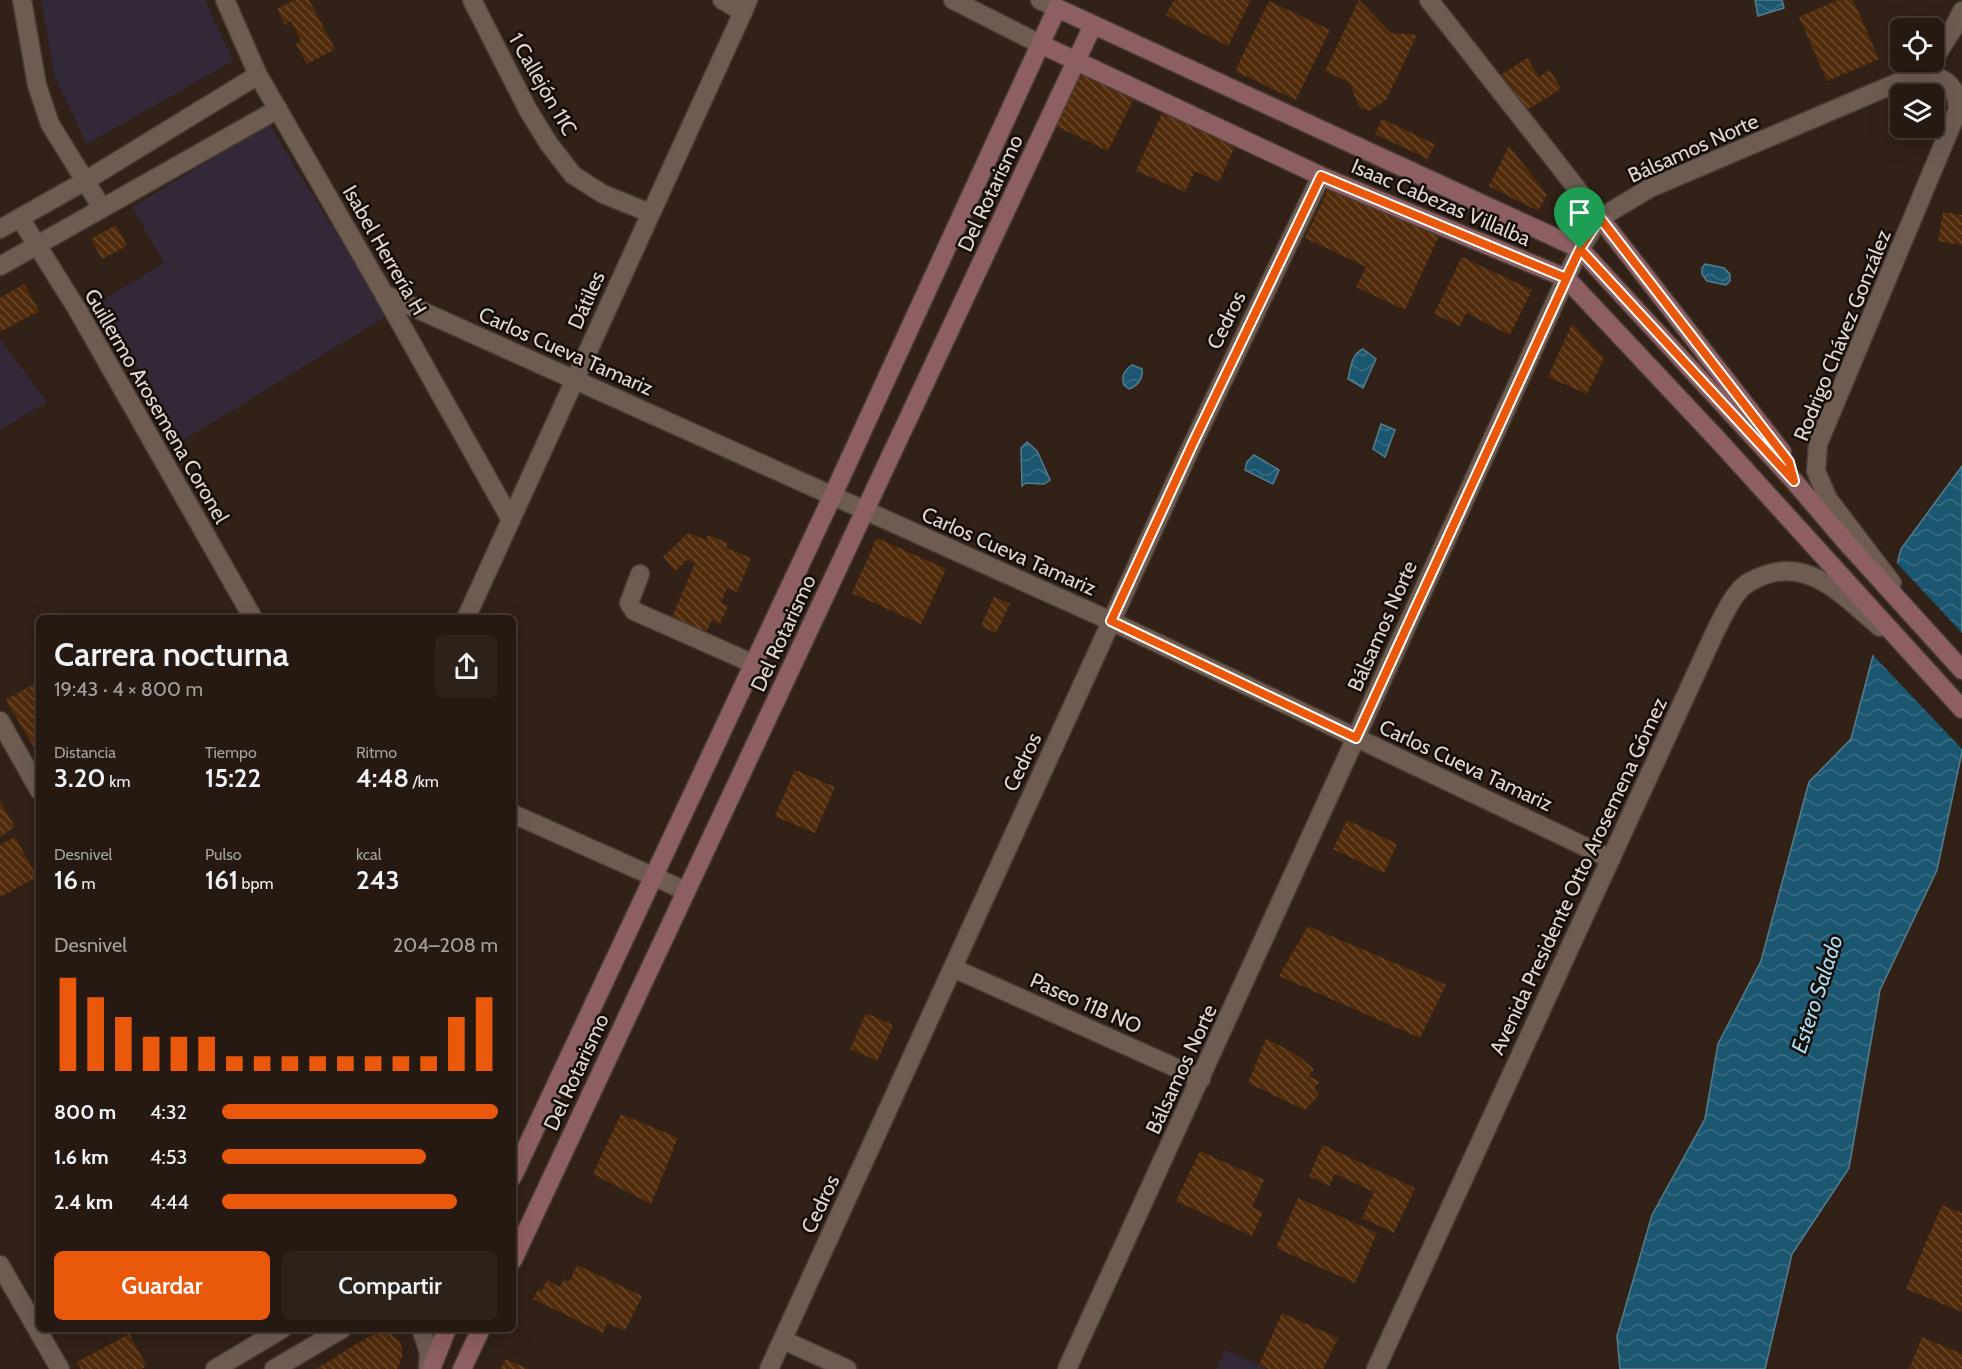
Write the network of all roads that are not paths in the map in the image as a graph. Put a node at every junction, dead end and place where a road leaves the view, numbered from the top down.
1 (22, 0) edge
2 (225, 0) edge
3 (472, 0) edge
4 (722, 0) edge
5 (953, 0) edge
6 (1430, 0) edge
7 (1049, 4) edge
8 (745, 6) edge
9 (1962, 11) edge
10 (1093, 25) junction
11 (1944, 43) edge
12 (1040, 44) junction
13 (1076, 61) junction
14 (1919, 72) edge
15 (258, 75) junction
16 (1913, 76) junction
17 (1960, 106) edge
18 (278, 109) junction
19 (1321, 176) junction
20 (85, 182) junction
21 (102, 208) junction
22 (650, 213) junction
23 (20, 218) junction
24 (1600, 218) junction
25 (0, 229) edge
26 (36, 245) junction
27 (1580, 249) junction
28 (0, 266) edge
29 (1566, 278) junction
30 (384, 294) junction
31 (575, 380) junction
32 (1794, 481) junction
33 (832, 497) junction
34 (865, 512) junction
35 (511, 520) junction
36 (1850, 538) junction
37 (640, 574) dead end
38 (252, 615) edge
39 (467, 615) edge
40 (1111, 621) junction
41 (1911, 651) junction
42 (754, 664) junction
43 (1962, 670) edge
44 (1962, 709) edge
45 (0, 721) edge
46 (1356, 738) junction
47 (36, 785) edge
48 (516, 815) edge
49 (1611, 859) junction
50 (654, 876) junction
51 (686, 891) junction
52 (953, 968) junction
53 (1201, 1079) junction
54 (516, 1170) edge
55 (516, 1254) edge
56 (0, 1265) edge
57 (36, 1327) edge
58 (39, 1332) edge
59 (277, 1332) edge
60 (336, 1332) edge
61 (422, 1332) edge
62 (446, 1332) edge
63 (480, 1332) edge
64 (783, 1340) junction
65 (60, 1369) edge
66 (215, 1369) edge
67 (274, 1369) edge
68 (430, 1369) edge
69 (462, 1369) edge
70 (769, 1369) edge
71 (847, 1369) edge
72 (1067, 1369) edge
73 (1376, 1369) edge

1 - 20 street
2 - 15 street, Isabel Herrería H
3 - 22 street, 1 Callejón 11C
4 - 8 street
5 - 12 street, Isaac Cabezas Villalba
6 - 24 street
7 - 10 main road, Isaac Cabezas Villalba
7 - 12 main road, Del Rotarismo
8 - 22 street, Dátiles
9 - 11 street
10 - 13 main road, Del Rotarismo
10 - 27 main road, Isaac Cabezas Villalba
12 - 13 main road, Isaac Cabezas Villalba
12 - 33 main road, Del Rotarismo
13 - 19 main road, Isaac Cabezas Villalba
13 - 34 main road, Del Rotarismo
14 - 16 street
15 - 18 street, Isabel Herrería H
15 - 20 street
16 - 17 street
16 - 24 street, Bálsamos Norte
17 - 36 street, Rodrigo Chávez González
18 - 21 street
18 - 30 street, Isabel Herrería H
19 - 29 main road, Isaac Cabezas Villalba
19 - 40 street, Cedros
20 - 21 street
20 - 23 street
21 - 26 street
22 - 31 street, Dátiles
23 - 25 street
23 - 26 street, Guillermo Arosemena Coronel
24 - 27 street, Bálsamos Norte
24 - 32 main road
26 - 28 street
26 - 38 street, Guillermo Arosemena Coronel
27 - 29 street, Bálsamos Norte
27 - 32 main road, Isaac Cabezas Villalba
29 - 41 main road, Isaac Cabezas Villalba
29 - 46 street, Bálsamos Norte
30 - 31 street, Carlos Cueva Tamariz
30 - 35 street, Isabel Herrería H
31 - 33 street, Carlos Cueva Tamariz
31 - 35 street, Dátiles
32 - 36 main road, Isaac Cabezas Villalba
33 - 34 street, Carlos Cueva Tamariz
33 - 42 main road, Del Rotarismo
34 - 40 street, Carlos Cueva Tamariz
34 - 51 main road, Del Rotarismo
35 - 39 street, Dátiles
36 - 43 main road, Isaac Cabezas Villalba
37 - 42 street
40 - 46 street, Carlos Cueva Tamariz
40 - 52 street, Cedros
41 - 44 main road, Isaac Cabezas Villalba
41 - 49 street, Avenida Presidente Otto Arosemena Gómez
42 - 50 main road, Del Rotarismo
45 - 47 street
46 - 49 street, Carlos Cueva Tamariz
46 - 53 street, Bálsamos Norte
48 - 50 street
49 - 73 street, Avenida Presidente Otto Arosemena Gómez
50 - 51 street
50 - 54 main road, Del Rotarismo
51 - 55 main road, Del Rotarismo
52 - 53 street, Paseo 11B NO
52 - 64 street, Cedros
53 - 72 street, Bálsamos Norte
56 - 57 street
58 - 65 street
59 - 66 street
60 - 67 street
61 - 68 street
62 - 68 main road
63 - 69 main road
64 - 70 street, Cedros
64 - 71 street

